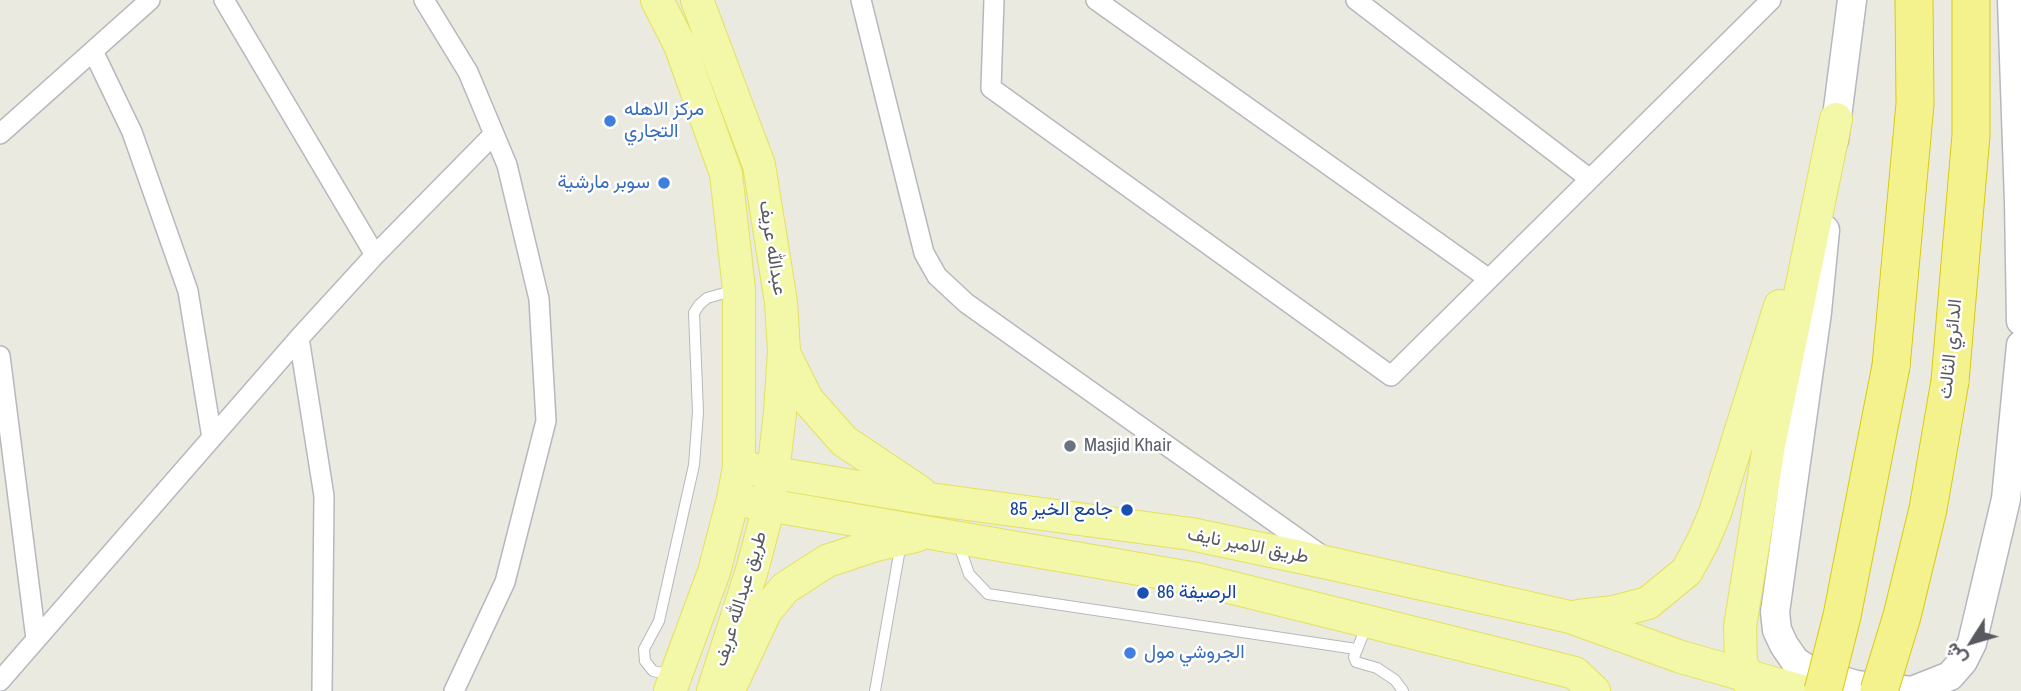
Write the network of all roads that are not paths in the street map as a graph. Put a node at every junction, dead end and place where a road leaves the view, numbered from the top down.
1 (150, 0) edge
2 (224, 0) edge
3 (424, 0) edge
4 (657, 0) edge
5 (697, 0) edge
6 (861, 0) edge
7 (994, 0) edge
8 (1096, 0) edge
9 (1356, 0) edge
10 (1771, 0) edge
11 (1852, 0) edge
12 (1913, 0) edge
13 (1971, 0) edge
14 (2012, 0) edge
15 (93, 51) junction
16 (1836, 119) junction
17 (0, 134) edge
18 (494, 134) junction
19 (1590, 179) junction
20 (1821, 197) junction
21 (2020, 233) edge
22 (375, 255) junction
23 (1489, 279) junction
24 (739, 289) junction
25 (2021, 321) edge
26 (299, 338) junction
27 (2021, 345) edge
28 (784, 351) junction
29 (0, 356) edge
30 (212, 438) junction
31 (739, 467) junction
32 (773, 474) junction
33 (733, 499) junction
34 (930, 499) junction
35 (769, 506) junction
36 (930, 537) junction
37 (1334, 564) junction
38 (1570, 617) junction
39 (1362, 635) junction
40 (36, 639) junction
41 (1681, 657) junction
42 (0, 681) edge
43 (1585, 682) edge
44 (673, 684) edge
45 (1749, 684) edge
46 (322, 691) edge
47 (454, 691) edge
48 (713, 691) edge
49 (727, 691) edge
50 (875, 691) edge
51 (1403, 691) edge
52 (1715, 691) edge
53 (1801, 691) edge
54 (1823, 691) edge
55 (1880, 691) edge

1 - 15 street
2 - 22 street
3 - 18 street
4 - 24 main road, عبدالله عريف
5 - 28 main road, عبدالله عريف
6 - 37 street
7 - 23 street
8 - 23 street
9 - 19 street
10 - 19 street
11 - 16 main road
12 - 54 highway, bridge
13 - 55 highway, الدائري الثالث, bridge
14 - 21 main road
15 - 17 street
15 - 30 street
16 - 20 main road
16 - 27 main road
18 - 22 street
18 - 47 street
19 - 23 street
20 - 38 main road
20 - 45 main road
21 - 25 main road
22 - 26 street
24 - 31 main road, عبدالله عريف
24 - 44 lane
26 - 30 street
26 - 46 street
28 - 32 main road, عبدالله عريف
28 - 34 main road
29 - 40 street
30 - 40 street
31 - 32 main road, طريق الامير نايف
31 - 33 main road
32 - 34 main road, طريق الامير نايف
32 - 35 main road, عبدالله عريف
33 - 35 main road
33 - 44 main road
34 - 37 main road, طريق الامير نايف
35 - 36 main road
35 - 48 main road, طريق عبدالله عريف
36 - 39 main road
36 - 39 lane
36 - 49 main road
36 - 50 lane
37 - 38 main road, طريق الامير نايف
38 - 41 main road, طريق الامير نايف
39 - 43 main road
39 - 51 lane
40 - 42 street
41 - 45 main road, طريق الامير نايف
41 - 52 main road
45 - 53 main road, طريق الامير نايف

